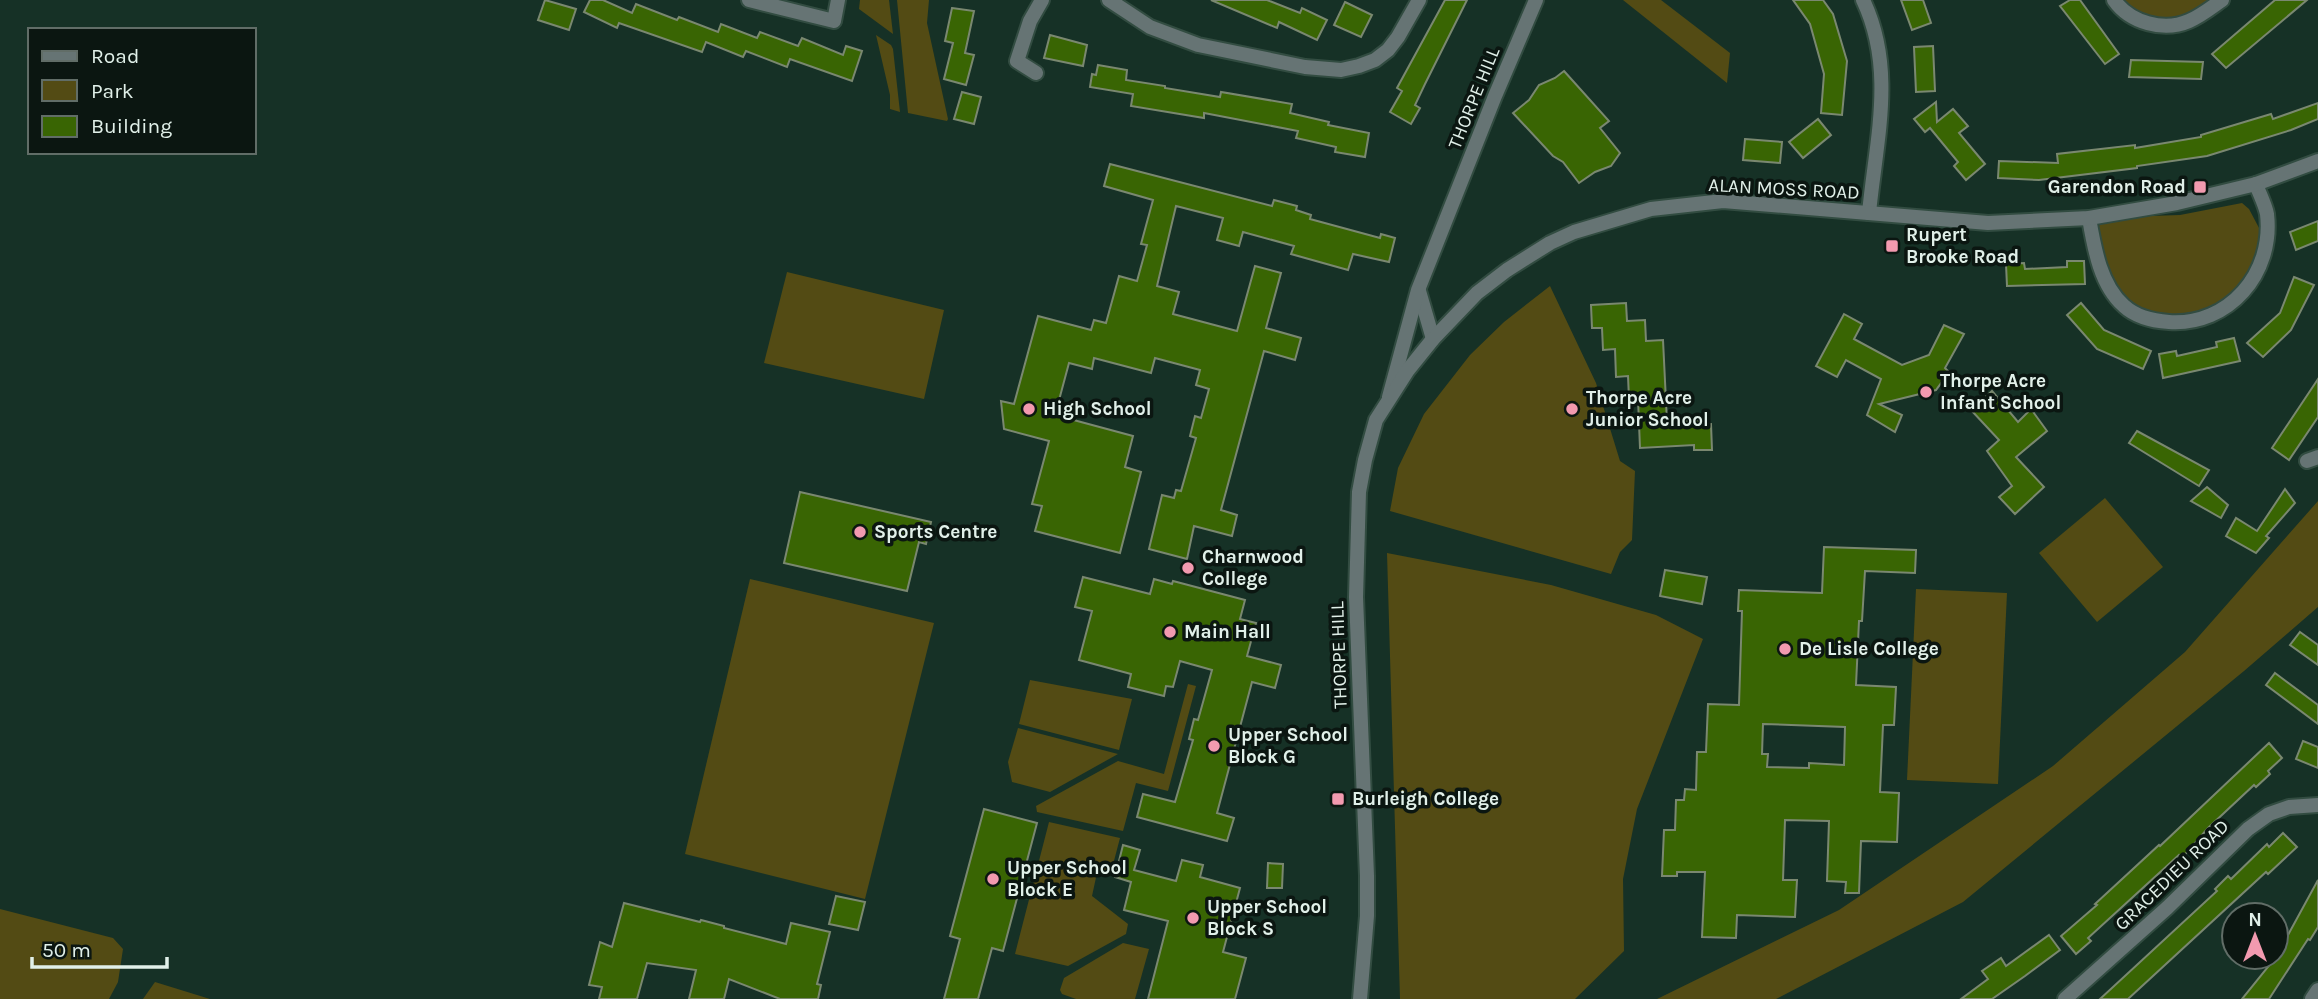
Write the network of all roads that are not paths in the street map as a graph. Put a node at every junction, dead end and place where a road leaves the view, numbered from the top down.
1 (749, 0) edge
2 (838, 0) edge
3 (1042, 0) edge
4 (1110, 0) edge
5 (1419, 0) edge
6 (1536, 0) edge
7 (1863, 0) edge
8 (2115, 0) edge
9 (2222, 0) edge
10 (1035, 73) dead end
11 (2318, 161) edge
12 (2256, 184) junction
13 (1869, 213) junction
14 (2089, 218) junction
15 (1418, 290) junction
16 (1433, 339) junction
17 (1388, 399) junction
18 (2318, 805) edge
19 (2318, 990) edge
20 (1360, 999) edge
21 (2065, 999) edge
22 (2312, 999) edge

1 - 2 street
3 - 10 street
4 - 5 street
6 - 15 street, THORPE HILL
7 - 13 street
8 - 9 street
11 - 12 street, ALAN MOSS ROAD
12 - 14 street, ALAN MOSS ROAD
12 - 14 street
13 - 14 street, ALAN MOSS ROAD
13 - 16 street, ALAN MOSS ROAD
15 - 16 street
15 - 17 street, THORPE HILL
16 - 17 street, THORPE HILL
17 - 20 street, THORPE HILL
18 - 21 street, GRACEDIEU ROAD
19 - 22 street

